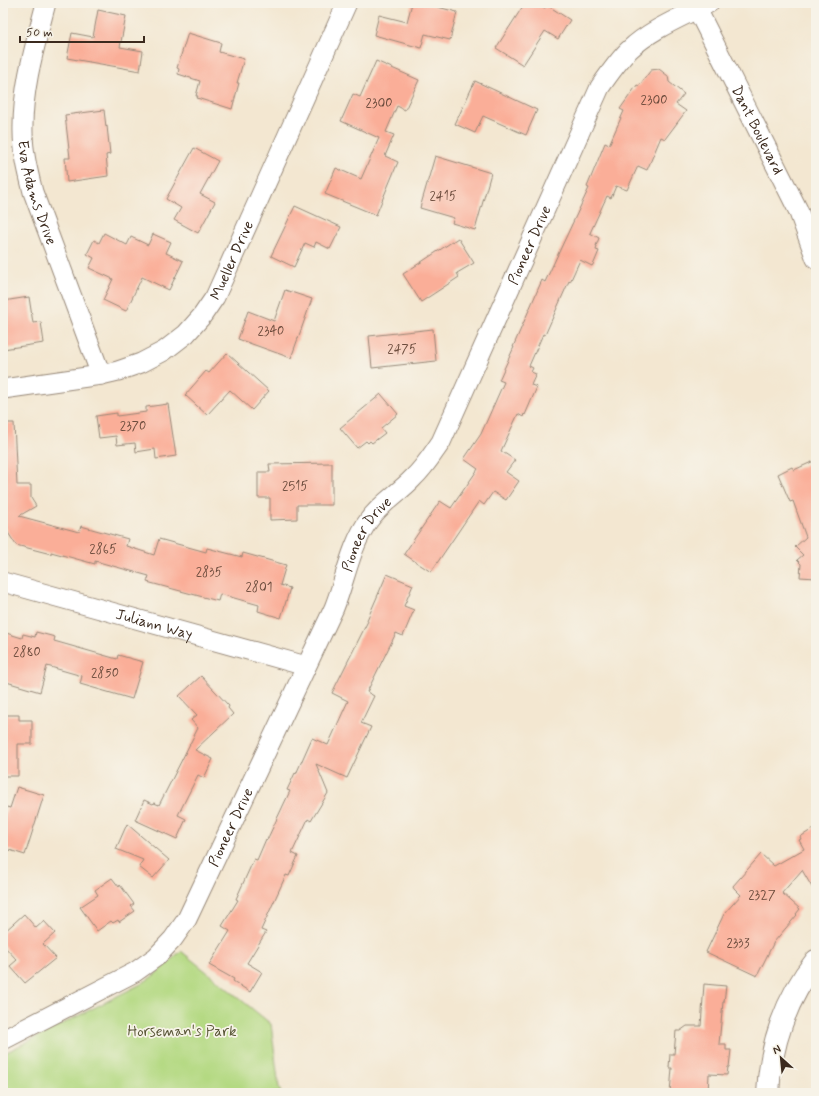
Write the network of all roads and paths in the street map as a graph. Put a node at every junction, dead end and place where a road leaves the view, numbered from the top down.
1 (46, 3) edge
2 (347, 3) edge
3 (700, 5) edge
4 (816, 259) edge
5 (101, 374) junction
6 (3, 389) edge
7 (3, 582) edge
8 (306, 666) junction
9 (816, 962) edge
10 (3, 1040) edge
11 (768, 1093) edge

1 - 5 street, Eva Adams Drive
2 - 5 street, Mueller Drive
3 - 4 street, Dant Boulevard
3 - 8 street, Pioneer Drive
5 - 6 street, Mueller Drive
7 - 8 street, Juliann Way
8 - 10 street, Pioneer Drive
9 - 11 street

